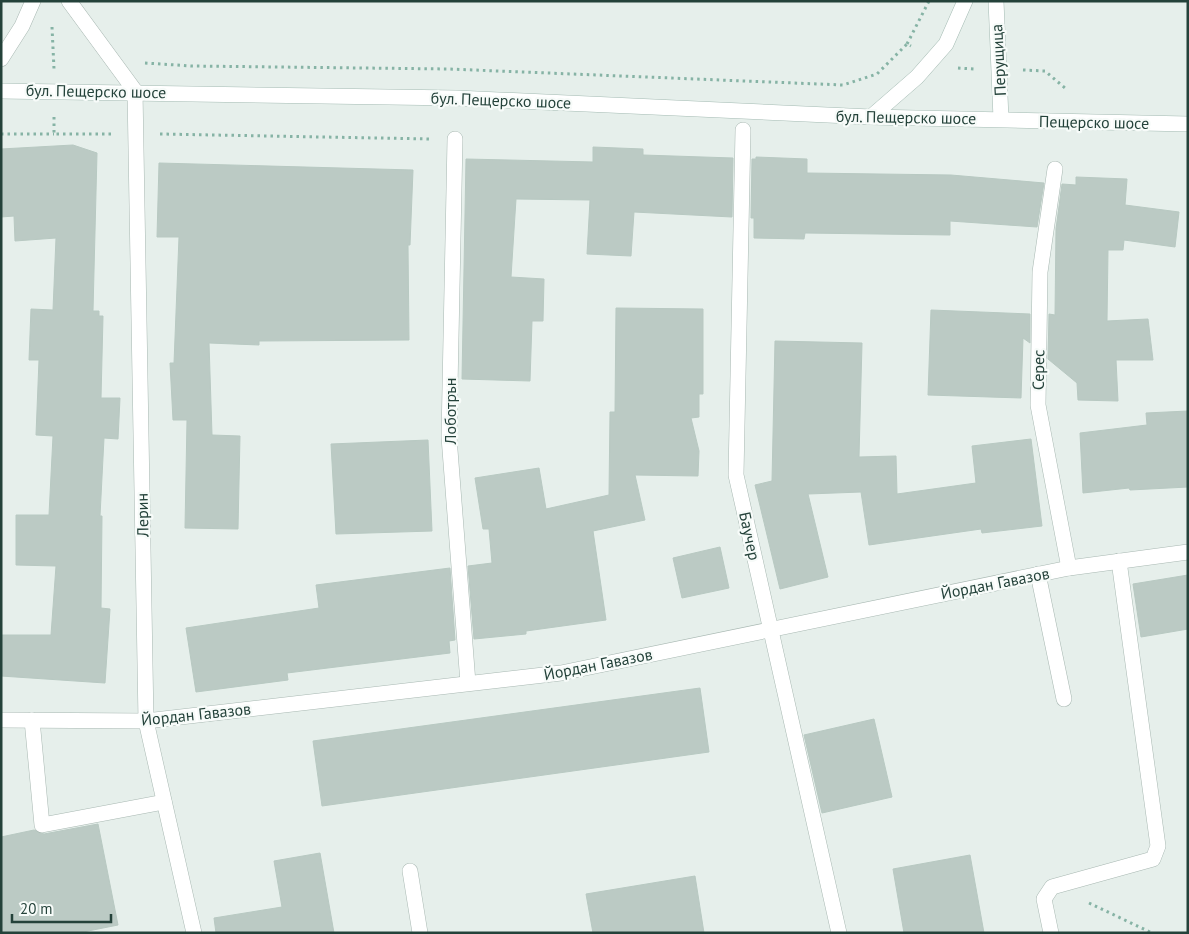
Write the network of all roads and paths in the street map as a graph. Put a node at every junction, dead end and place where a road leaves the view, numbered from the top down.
1 (33, 1) edge
2 (69, 1) edge
3 (929, 1) edge
4 (964, 1) edge
5 (996, 1) edge
6 (85, 26) junction
7 (20, 28) junction
8 (907, 44) junction
9 (1, 59) edge
10 (932, 60) junction
11 (142, 61) dead end
12 (998, 70) junction
13 (1065, 88) dead end
14 (1, 90) edge
15 (135, 91) junction
16 (871, 118) junction
17 (1001, 119) junction
18 (1188, 124) edge
19 (743, 130) dead end
20 (1, 134) edge
21 (54, 134) dead end
22 (136, 134) junction
23 (455, 139) joint
24 (1054, 169) dead end
25 (1188, 552) edge
26 (1119, 561) junction
27 (1069, 568) junction
28 (1038, 574) junction
29 (770, 628) junction
30 (468, 683) junction
31 (1064, 699) dead end
32 (1, 720) edge
33 (32, 720) junction
34 (146, 721) junction
35 (164, 802) junction
36 (410, 871) dead end
37 (1072, 882) junction
38 (194, 933) edge
39 (420, 933) edge
40 (839, 933) edge
41 (1051, 933) edge
42 (1152, 933) edge

1 - 7 street
2 - 6 street
3 - 8 path
4 - 10 street
5 - 12 street, Перущица
6 - 7 path
6 - 15 street
7 - 9 street
8 - 10 path
8 - 11 path
10 - 12 path
10 - 16 street
12 - 13 path
12 - 17 street, Перущица
14 - 15 street, бул. Пещерско шосе
15 - 16 street, бул. Пещерско шосе
15 - 22 street, Лерин
16 - 17 street, бул. Пещерско шосе
17 - 18 street, Пещерско шосе
19 - 29 street, Баучер
20 - 21 path
22 - 23 path
22 - 34 street, Лерин
23 - 30 street, Лоботрън
24 - 27 street, Серес
25 - 26 street, Йордан Гавазов
26 - 27 street, Йордан Гавазов
26 - 37 street
27 - 28 street, Йордан Гавазов
28 - 29 street, Йордан Гавазов
28 - 31 street
29 - 30 street, Йордан Гавазов
29 - 40 street, Баучер
30 - 34 street, Йордан Гавазов
32 - 33 street, Йордан Гавазов
33 - 34 street, Йордан Гавазов
33 - 35 street
34 - 35 street, Лерин
35 - 38 street, Лерин
36 - 39 street
37 - 41 street
37 - 42 path

